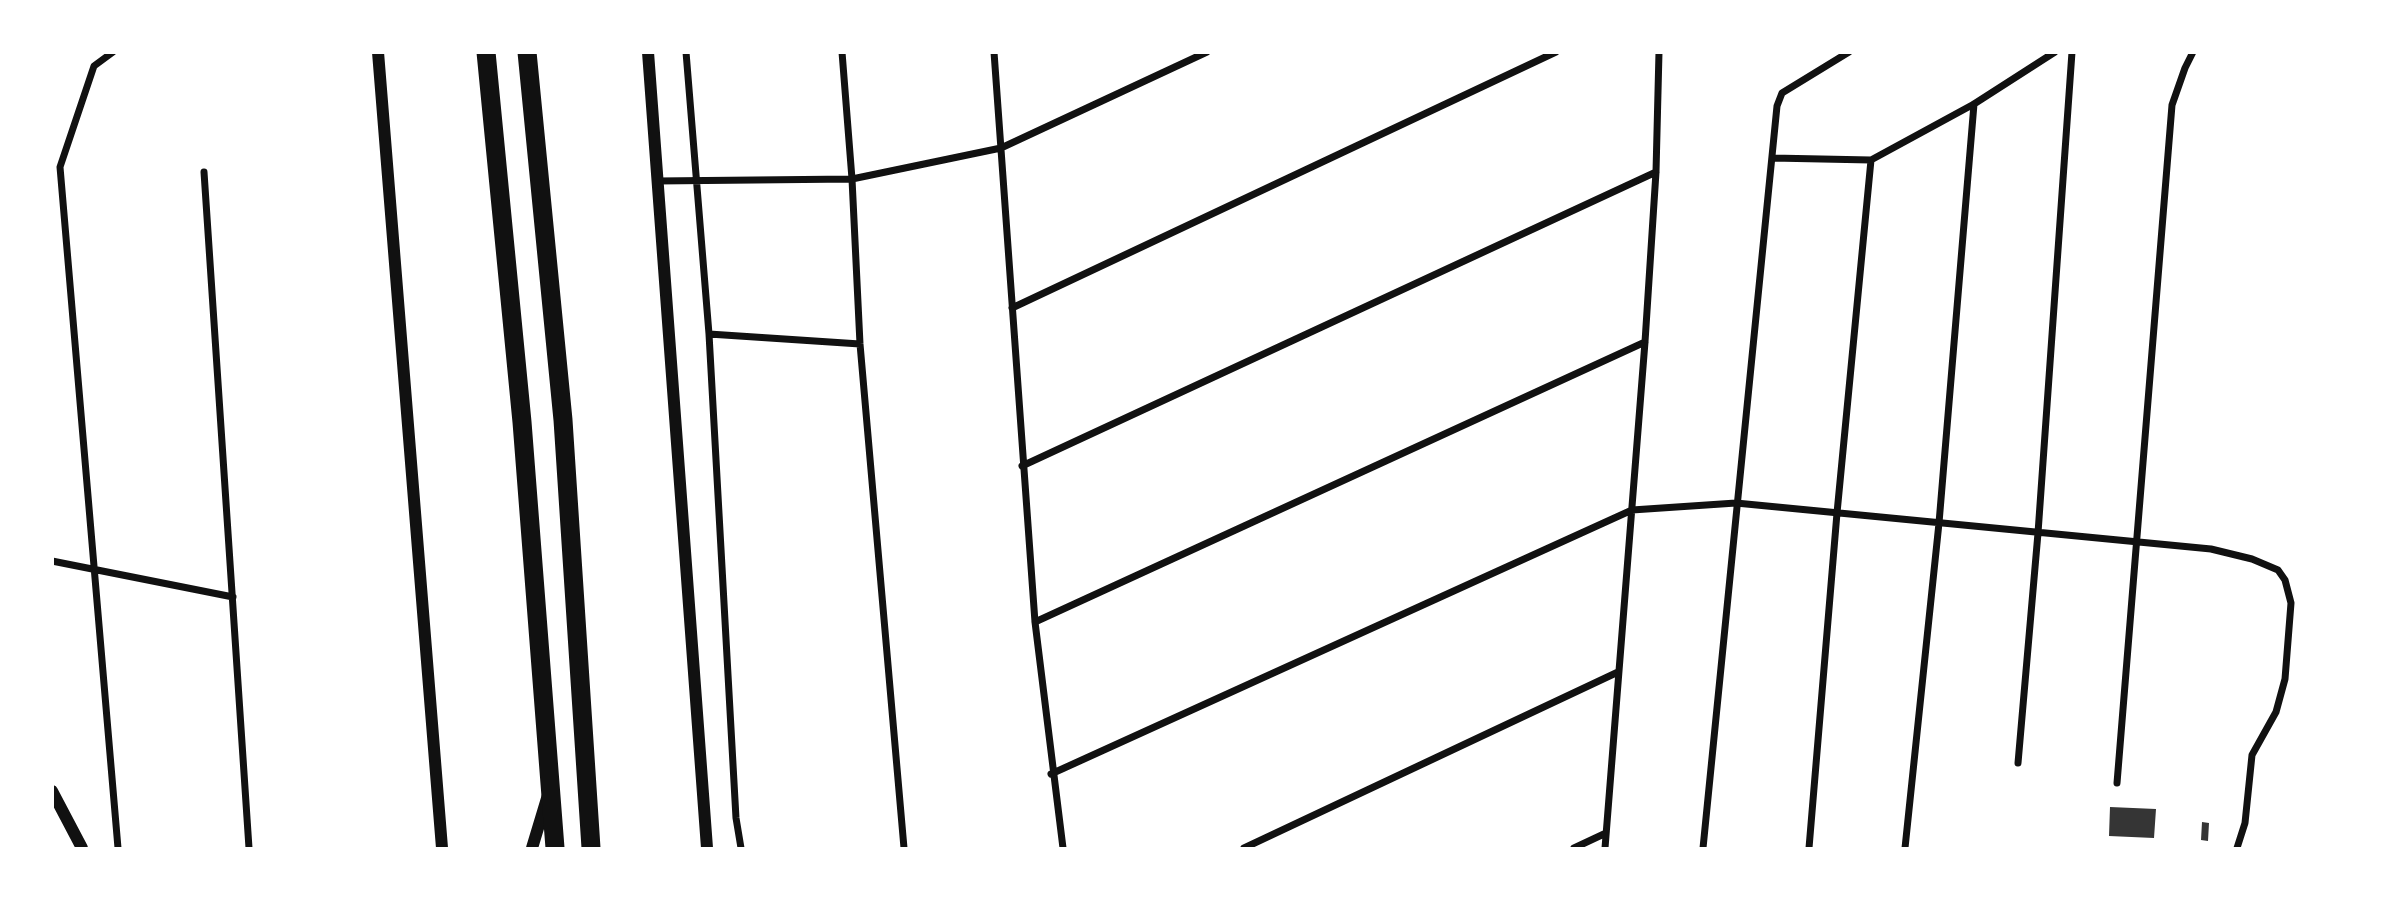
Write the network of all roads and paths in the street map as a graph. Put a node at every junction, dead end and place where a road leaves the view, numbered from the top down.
1 (113, 52) edge
2 (378, 52) edge
3 (486, 52) edge
4 (527, 52) edge
5 (648, 52) edge
6 (687, 52) edge
7 (842, 52) edge
8 (994, 52) edge
9 (1207, 52) edge
10 (1556, 52) edge
11 (1659, 52) edge
12 (1849, 52) edge
13 (2055, 52) edge
14 (2072, 52) edge
15 (2193, 52) edge
16 (1973, 104) junction
17 (1000, 148) junction
18 (1772, 158) junction
19 (1871, 160) junction
20 (204, 172) dead end
21 (1656, 172) junction
22 (852, 179) junction
23 (696, 180) junction
24 (657, 181) junction
25 (1012, 308) junction
26 (709, 334) junction
27 (1645, 342) junction
28 (860, 344) junction
29 (1022, 466) junction
30 (1736, 503) junction
31 (1632, 510) junction
32 (1836, 513) junction
33 (1939, 523) junction
34 (2038, 533) junction
35 (2139, 543) junction
36 (52, 561) edge
37 (94, 570) junction
38 (233, 597) junction
39 (1035, 622) junction
40 (1618, 672) junction
41 (2018, 763) dead end
42 (1051, 774) junction
43 (2117, 783) dead end
44 (551, 785) junction
45 (52, 791) edge
46 (1606, 833) junction
47 (82, 849) edge
48 (118, 849) edge
49 (250, 849) edge
50 (442, 849) edge
51 (532, 849) edge
52 (555, 849) edge
53 (592, 849) edge
54 (707, 849) edge
55 (741, 849) edge
56 (904, 849) edge
57 (1063, 849) edge
58 (1244, 849) edge
59 (1574, 849) edge
60 (1605, 849) edge
61 (1703, 849) edge
62 (1809, 849) edge
63 (1905, 849) edge
64 (2237, 849) edge

1 - 37 street
2 - 50 street
3 - 44 highway
4 - 53 highway
5 - 24 street
6 - 23 street
7 - 22 street
8 - 17 street
9 - 17 street
10 - 25 street
11 - 21 street
12 - 18 street
13 - 16 street
14 - 34 street
15 - 35 street
16 - 19 street
16 - 33 street
17 - 22 street
17 - 25 street
18 - 19 street
18 - 30 street
19 - 32 street
20 - 38 street
21 - 27 street
21 - 29 street
22 - 23 street
22 - 28 street
23 - 24 street
23 - 26 street
24 - 54 street
25 - 29 street
26 - 28 street
26 - 55 street
27 - 31 street
27 - 39 street
28 - 56 street
29 - 39 street
30 - 31 street
30 - 32 street
30 - 61 street
31 - 40 street
31 - 42 street
32 - 33 street
32 - 62 street
33 - 34 street
33 - 63 street
34 - 35 street
34 - 41 street
35 - 43 street
35 - 64 street
36 - 37 street
37 - 38 street
37 - 48 street
38 - 49 street
39 - 42 street
40 - 46 street
40 - 58 street
42 - 57 street
44 - 51 street
44 - 52 highway
45 - 47 street
46 - 59 street
46 - 60 street

